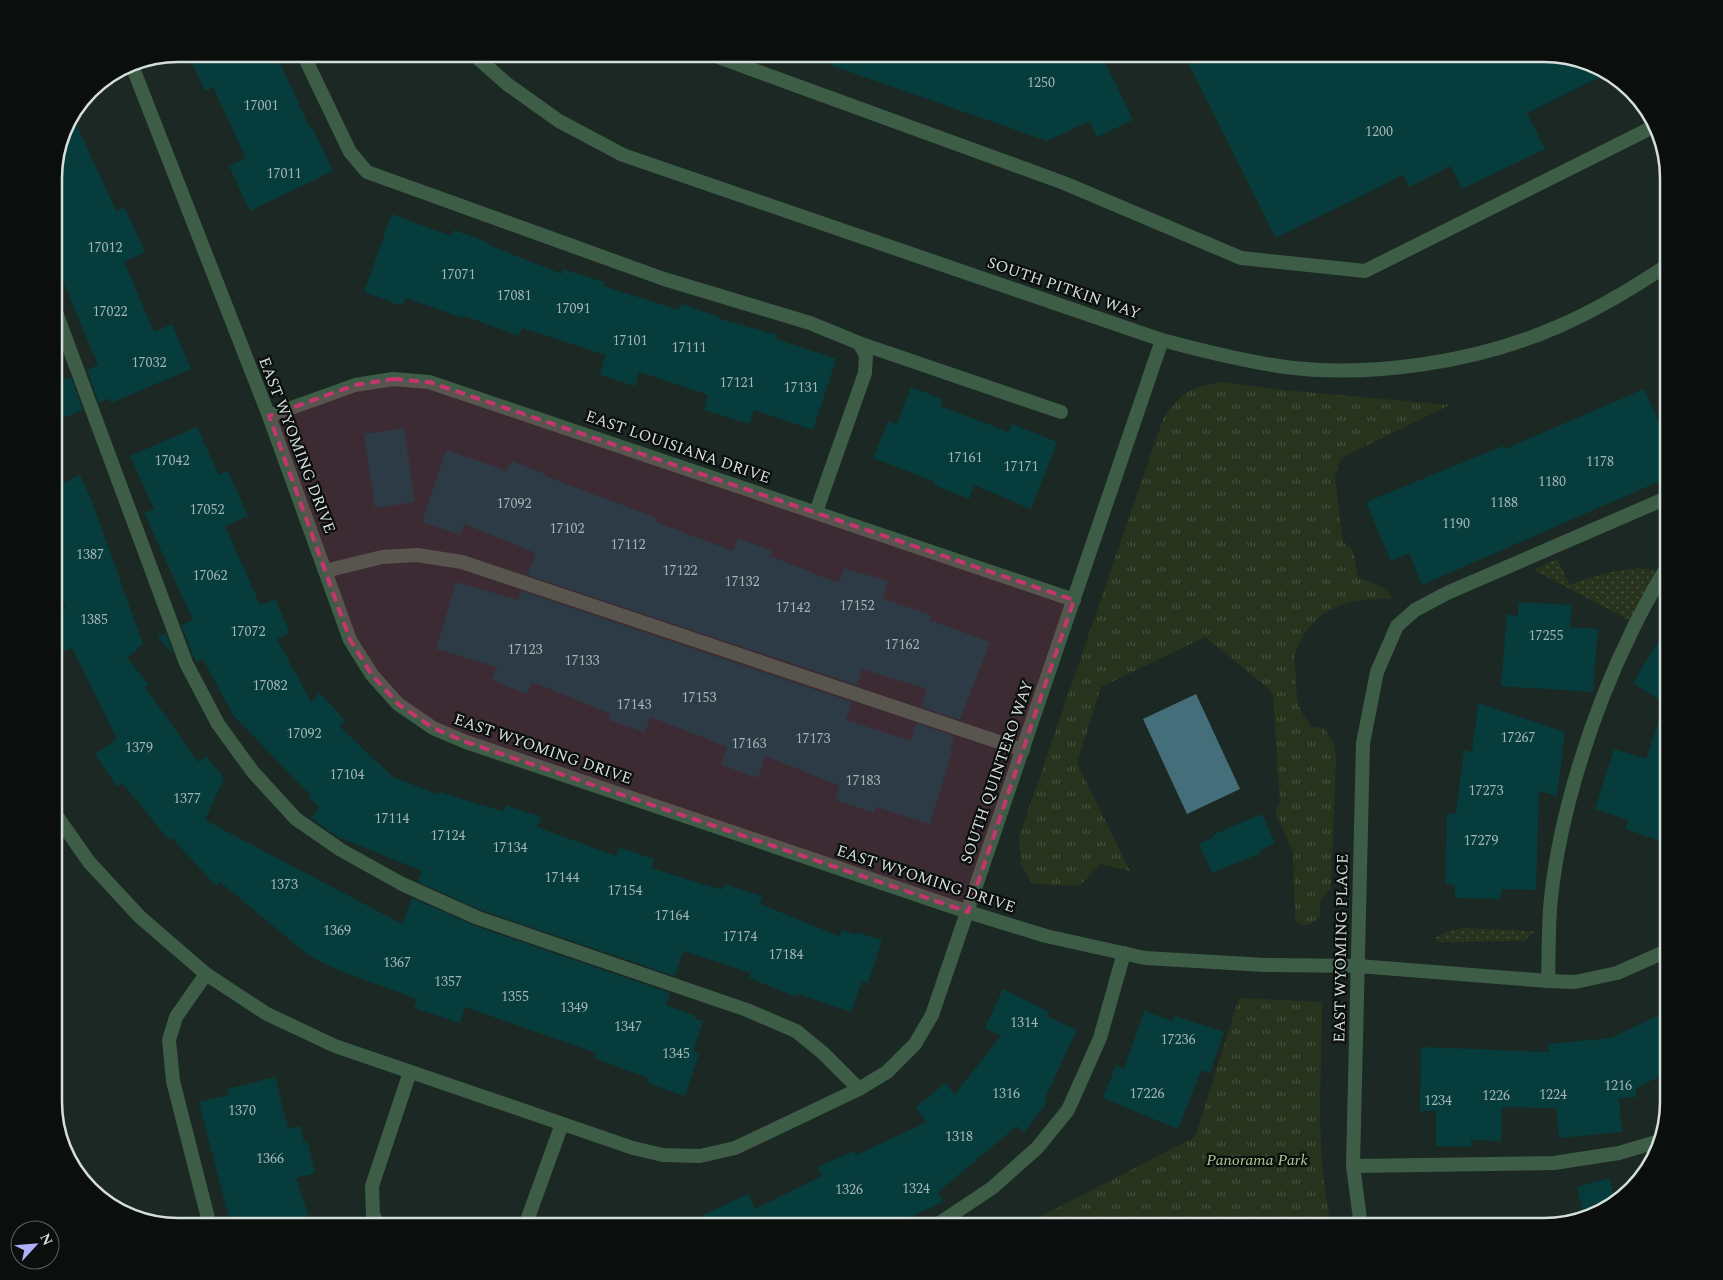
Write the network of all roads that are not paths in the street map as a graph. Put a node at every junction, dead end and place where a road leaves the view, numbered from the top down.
1 (307, 63) edge
2 (483, 63) edge
3 (734, 63) edge
4 (134, 71) edge
5 (1650, 129) edge
6 (1660, 270) edge
7 (63, 331) edge
8 (1162, 340) junction
9 (859, 343) junction
10 (1061, 412) dead end
11 (269, 416) junction
12 (1660, 501) edge
13 (816, 512) junction
14 (325, 571) junction
15 (1660, 579) edge
16 (1074, 600) junction
17 (1023, 750) junction
18 (63, 825) edge
19 (968, 912) junction
20 (1124, 953) junction
21 (1660, 954) edge
22 (1358, 966) junction
23 (206, 974) junction
24 (1548, 981) junction
25 (410, 1072) junction
26 (859, 1090) junction
27 (562, 1124) junction
28 (1653, 1143) edge
29 (1353, 1166) junction
30 (208, 1218) edge
31 (375, 1218) edge
32 (528, 1218) edge
33 (947, 1218) edge
34 (1360, 1218) edge

1 - 9 street
2 - 8 street, SOUTH PITKIN WAY
3 - 5 street
4 - 11 street, EAST WYOMING DRIVE
6 - 8 street, SOUTH PITKIN WAY
7 - 26 street
8 - 16 street, SOUTH QUINTERO WAY
9 - 10 street
9 - 13 street
11 - 13 street, EAST LOUISIANA DRIVE
11 - 14 street, EAST WYOMING DRIVE
12 - 22 street, EAST WYOMING PLACE
13 - 16 street, EAST LOUISIANA DRIVE
14 - 17 street
14 - 19 street, EAST WYOMING DRIVE
15 - 24 street
16 - 17 street, SOUTH QUINTERO WAY
17 - 19 street, SOUTH QUINTERO WAY
18 - 23 street, SOUTH QUINTERO WAY
19 - 20 street, EAST WYOMING DRIVE
19 - 26 street, SOUTH QUINTERO WAY
20 - 22 street, EAST WYOMING DRIVE
20 - 33 street
21 - 24 street, EAST WYOMING DRIVE
22 - 24 street, EAST WYOMING DRIVE
22 - 29 street, EAST WYOMING PLACE
23 - 25 street, SOUTH QUINTERO WAY
23 - 30 street
25 - 27 street, SOUTH QUINTERO WAY
25 - 31 street
26 - 27 street, SOUTH QUINTERO WAY
27 - 32 street
28 - 29 street
29 - 34 street, EAST WYOMING PLACE

